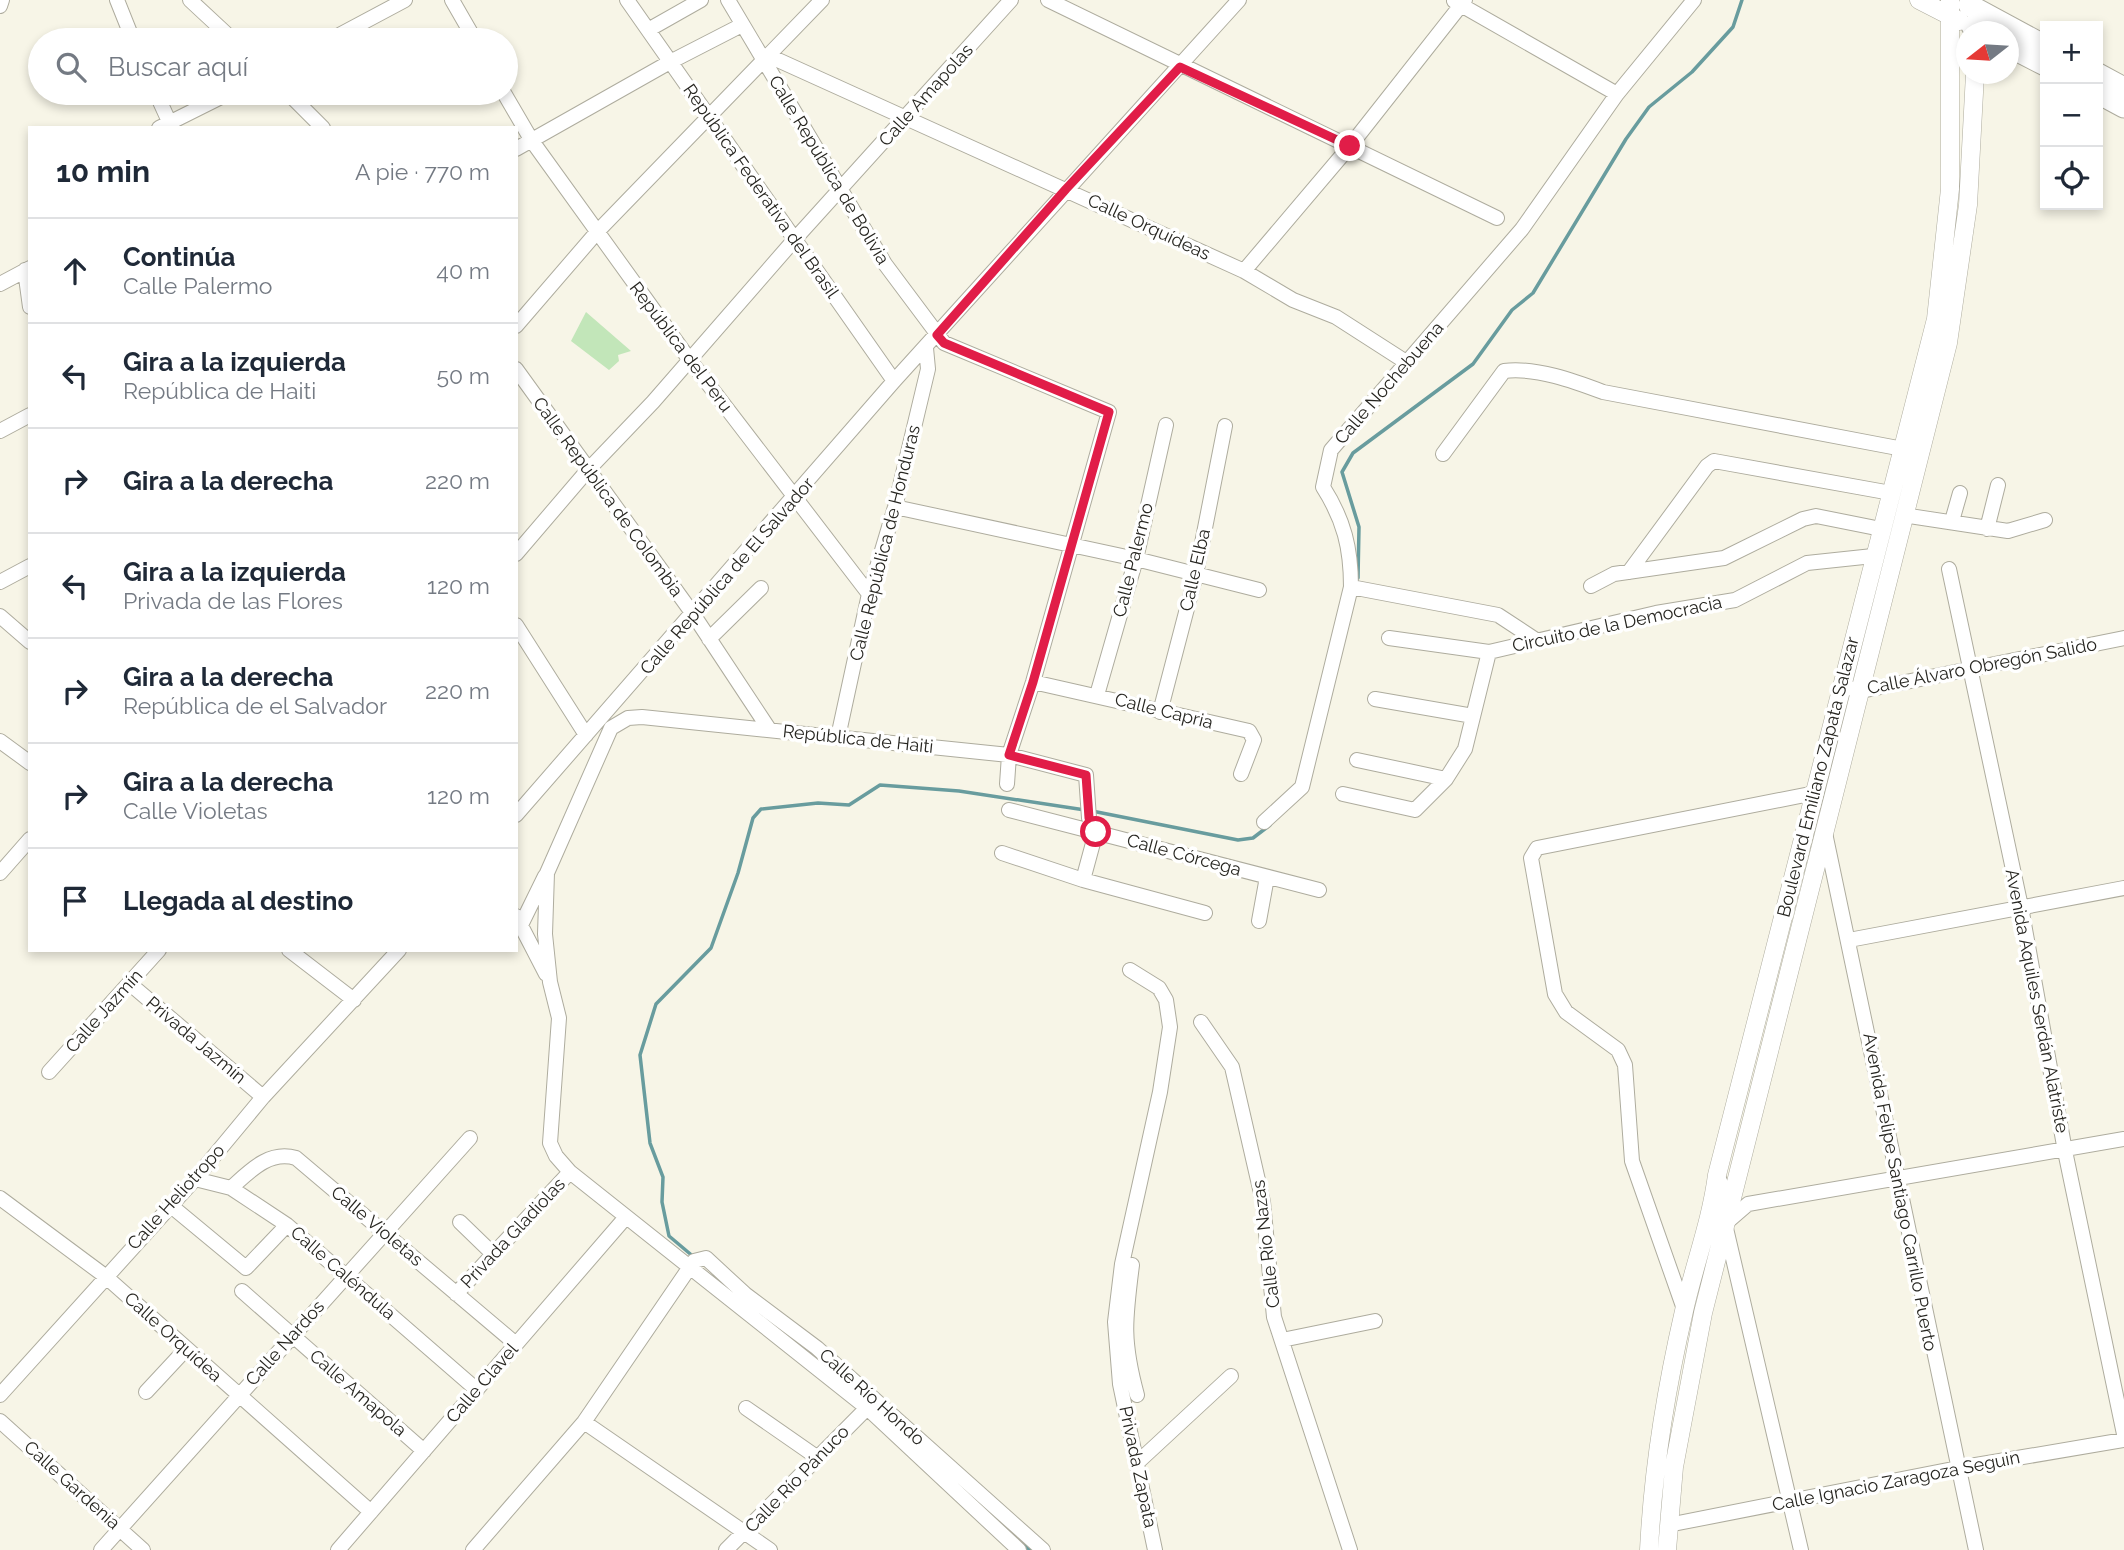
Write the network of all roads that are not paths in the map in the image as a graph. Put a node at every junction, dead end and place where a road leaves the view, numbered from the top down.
1 (2, 0) edge
2 (117, 0) edge
3 (405, 0) edge
4 (452, 0) edge
5 (627, 0) edge
6 (701, 0) edge
7 (727, 0) edge
8 (822, 0) edge
9 (1011, 0) edge
10 (1048, 0) edge
11 (1239, 0) edge
12 (1694, 0) edge
13 (1919, 0) edge
14 (1460, 2) edge
15 (199, 3) edge
16 (0, 6) edge
17 (1966, 14) edge
18 (742, 25) junction
19 (129, 28) edge
20 (222, 28) edge
21 (352, 28) edge
22 (468, 28) edge
23 (648, 30) junction
24 (2040, 44) edge
25 (2019, 53) edge
26 (766, 58) junction
27 (670, 61) junction
28 (2040, 63) edge
29 (1180, 67) junction
30 (2103, 77) edge
31 (1956, 81) edge
32 (1951, 82) junction
33 (1975, 84) edge
34 (2124, 88) edge
35 (1617, 94) junction
36 (2103, 96) edge
37 (160, 105) edge
38 (206, 105) edge
39 (300, 105) edge
40 (511, 105) edge
41 (2124, 107) edge
42 (907, 117) junction
43 (710, 119) junction
44 (167, 126) edge
45 (321, 126) edge
46 (531, 141) junction
47 (1350, 146) junction
48 (518, 148) edge
49 (840, 189) junction
50 (1066, 189) junction
51 (1497, 218) dead end
52 (597, 232) junction
53 (795, 239) junction
54 (27, 269) edge
55 (1244, 271) junction
56 (0, 284) edge
57 (518, 324) edge
58 (937, 335) junction
59 (926, 348) junction
60 (689, 359) junction
61 (1406, 362) junction
62 (518, 372) edge
63 (894, 381) junction
64 (28, 416) edge
65 (1166, 425) dead end
66 (1225, 426) dead end
67 (0, 431) edge
68 (1903, 449) junction
69 (1443, 454) dead end
70 (587, 471) junction
71 (1998, 485) dead end
72 (1891, 493) junction
73 (1960, 493) dead end
74 (795, 498) junction
75 (895, 507) junction
76 (1903, 515) junction
77 (2045, 520) dead end
78 (1952, 522) junction
79 (1881, 529) junction
80 (1987, 529) junction
81 (1071, 546) junction
82 (518, 552) edge
83 (1873, 556) junction
84 (1136, 559) junction
85 (28, 567) edge
86 (1949, 569) dead end
87 (1629, 572) junction
88 (1196, 574) junction
89 (0, 582) edge
90 (1591, 586) dead end
91 (1351, 587) junction
92 (761, 588) dead end
93 (1259, 590) dead end
94 (869, 594) junction
95 (693, 614) junction
96 (0, 616) edge
97 (518, 628) edge
98 (1389, 638) dead end
99 (2124, 638) edge
100 (709, 639) junction
101 (28, 640) edge
102 (1536, 640) junction
103 (1489, 652) junction
104 (1969, 667) junction
105 (1033, 682) junction
106 (1841, 687) junction
107 (1861, 691) junction
108 (1097, 695) junction
109 (1375, 699) dead end
110 (617, 703) junction
111 (1160, 712) junction
112 (1473, 716) junction
113 (628, 718) junction
114 (607, 723) junction
115 (769, 729) junction
116 (586, 735) junction
117 (838, 737) junction
118 (0, 741) edge
119 (1009, 755) junction
120 (1357, 760) dead end
121 (28, 762) edge
122 (1241, 774) dead end
123 (1446, 779) junction
124 (1007, 784) dead end
125 (1815, 793) junction
126 (1343, 794) dead end
127 (1009, 810) dead end
128 (518, 813) edge
129 (1264, 822) dead end
130 (1093, 825) junction
131 (1825, 833) junction
132 (28, 841) edge
133 (1002, 853) dead end
134 (1, 870) edge
135 (547, 873) junction
136 (1267, 877) junction
137 (1083, 880) junction
138 (2124, 888) edge
139 (1319, 890) dead end
140 (2021, 907) junction
141 (1205, 913) dead end
142 (519, 920) edge
143 (1259, 921) dead end
144 (1849, 940) junction
145 (157, 952) edge
146 (292, 952) edge
147 (396, 952) edge
148 (1130, 970) dead end
149 (550, 982) junction
150 (129, 983) junction
151 (354, 1000) junction
152 (1201, 1022) dead end
153 (49, 1072) dead end
154 (263, 1097) junction
155 (470, 1138) dead end
156 (2124, 1139) edge
157 (2065, 1151) junction
158 (570, 1172) junction
159 (1717, 1175) junction
160 (1898, 1178) junction
161 (195, 1179) junction
162 (232, 1188) junction
163 (0, 1198) edge
164 (170, 1205) junction
165 (626, 1217) junction
166 (460, 1222) dead end
167 (287, 1224) junction
168 (1706, 1231) junction
169 (386, 1232) junction
170 (1724, 1232) junction
171 (492, 1252) junction
172 (695, 1262) junction
173 (1132, 1265) dead end
174 (347, 1274) junction
175 (105, 1276) junction
176 (242, 1291) dead end
177 (456, 1294) junction
178 (1684, 1309) junction
179 (1375, 1321) dead end
180 (292, 1335) junction
181 (1282, 1340) junction
182 (516, 1345) junction
183 (186, 1349) junction
184 (1231, 1376) dead end
185 (1126, 1379) junction
186 (477, 1390) junction
187 (146, 1392) dead end
188 (0, 1395) edge
189 (238, 1395) junction
190 (1137, 1395) dead end
191 (746, 1408) dead end
192 (867, 1408) junction
193 (0, 1421) edge
194 (584, 1422) junction
195 (2124, 1437) edge
196 (424, 1451) junction
197 (818, 1458) junction
198 (1138, 1462) junction
199 (1958, 1468) junction
200 (1791, 1500) junction
201 (371, 1512) junction
202 (1668, 1525) junction
203 (120, 1529) junction
204 (745, 1532) junction
205 (101, 1550) edge
206 (143, 1550) edge
207 (338, 1550) edge
208 (473, 1550) edge
209 (726, 1550) edge
210 (770, 1550) edge
211 (1019, 1550) edge
212 (1042, 1550) edge
213 (1155, 1550) edge
214 (1350, 1550) edge
215 (1649, 1550) edge
216 (1667, 1550) edge
217 (1801, 1550) edge
218 (1976, 1550) edge

1 - 16 street
2 - 19 street
3 - 21 street
4 - 22 street
5 - 23 street, República Federativa del Brasil
6 - 23 street
7 - 18 street, Calle República de Bolivia
8 - 26 street
9 - 42 street, Calle Amapolas
10 - 29 street
11 - 29 street, Calle República de El Salvador
12 - 35 street, Calle Nochebuena
13 - 17 main road
14 - 35 street
14 - 47 street
15 - 20 street
17 - 24 highway
17 - 32 main road, Boulevard Emiliano Zapata Salazar
18 - 26 street, Calle República de Bolivia
18 - 27 street
23 - 27 street, República Federativa del Brasil
25 - 28 highway
26 - 42 street, Calle Orquídeas
26 - 43 street
26 - 49 street, Calle República de Bolivia
27 - 43 street, República Federativa del Brasil
27 - 46 street
29 - 47 street
29 - 50 street, Calle República de El Salvador
30 - 34 highway
31 - 32 main road
32 - 68 main road, Boulevard Emiliano Zapata Salazar
33 - 76 main road, Boulevard Emiliano Zapata Salazar
35 - 61 street, Calle Nochebuena
36 - 41 highway
37 - 44 street
38 - 44 street
39 - 45 street
40 - 46 street, República del Peru
42 - 49 street, Calle Amapolas
42 - 50 street, Calle Orquídeas
43 - 52 street
43 - 53 street, República Federativa del Brasil
46 - 48 street
46 - 52 street, República del Peru
47 - 51 street
47 - 55 street
49 - 53 street, Calle Amapolas
49 - 58 street, Calle República de Bolivia
50 - 55 street, Calle Orquídeas
50 - 58 street, Calle República de El Salvador
52 - 57 street
52 - 60 street, República del Peru
53 - 60 street, Calle Amapolas
53 - 63 street, República Federativa del Brasil
54 - 56 street
55 - 61 street, Calle Orquídeas
58 - 59 street, Calle República de El Salvador
58 - 81 street
59 - 63 street, Calle República de El Salvador
59 - 75 street, Calle República de Honduras
60 - 70 street, Calle Amapolas
60 - 74 street, República del Peru
61 - 91 street, Calle Nochebuena
62 - 70 street, Calle República de Colombia
63 - 74 street, Calle República de El Salvador
64 - 67 street
65 - 84 street, Calle Palermo
66 - 88 street, Calle Elba
68 - 69 street
68 - 72 main road, Boulevard Emiliano Zapata Salazar
70 - 82 street, Calle Amapolas
70 - 95 street, Calle República de Colombia
71 - 80 street
72 - 79 main road, Boulevard Emiliano Zapata Salazar
72 - 87 street
73 - 78 street
74 - 94 street, República del Peru
74 - 95 street, Calle República de El Salvador
75 - 81 street
75 - 94 street, Calle República de Honduras
76 - 78 street
76 - 107 main road, Boulevard Emiliano Zapata Salazar
77 - 80 street
78 - 80 street
79 - 83 main road, Boulevard Emiliano Zapata Salazar
79 - 87 street
81 - 84 street
81 - 105 street
83 - 102 street, Circuito de la Democracia
83 - 106 main road, Boulevard Emiliano Zapata Salazar
84 - 88 street
84 - 108 street, Calle Palermo
85 - 89 street
86 - 104 street, Avenida Aquiles Serdán Alatriste
87 - 90 street
88 - 93 street
88 - 111 street, Calle Elba
91 - 102 street
91 - 129 street, Calle Nochebuena
92 - 100 street
94 - 117 street, Calle República de Honduras
95 - 100 street, Calle República de Colombia
95 - 110 street, Calle República de El Salvador
96 - 101 street
97 - 116 street
98 - 103 street
99 - 104 street, Calle Álvaro Obregón Salido
100 - 115 street, Calle República de Colombia
102 - 103 street, Circuito de la Democracia
103 - 112 street, Circuito de la Democracia
104 - 107 street, Calle Álvaro Obregón Salido
104 - 140 street, Avenida Aquiles Serdán Alatriste
105 - 108 street, Calle Capria
105 - 119 street
106 - 107 street, Calle Álvaro Obregón Salido
106 - 125 main road, Boulevard Emiliano Zapata Salazar
107 - 131 main road, Boulevard Emiliano Zapata Salazar
108 - 111 street, Calle Capria
109 - 112 street
110 - 113 street
110 - 114 street, Calle República de El Salvador
111 - 122 street, Calle Capria
112 - 123 street, Circuito de la Democracia
113 - 114 street
113 - 115 street, República de Haiti
114 - 116 street, Calle República de El Salvador
114 - 135 street
115 - 117 street, República de Haiti
116 - 128 street, Calle República de El Salvador
117 - 119 street, República de Haiti
118 - 121 street
119 - 124 street
119 - 130 street, República de Haiti
120 - 123 street
123 - 126 street, Circuito de la Democracia
125 - 159 main road, Boulevard Emiliano Zapata Salazar
125 - 178 street
127 - 130 street, Calle Córcega
130 - 136 street, Calle Córcega
130 - 137 street
131 - 144 street, Avenida Felipe Santiago Carrillo Puerto
131 - 170 main road, Boulevard Emiliano Zapata Salazar
132 - 134 street
133 - 137 street
135 - 142 street
135 - 149 street
136 - 139 street, Calle Córcega
136 - 143 street
137 - 141 street
138 - 140 street
140 - 144 street
140 - 157 street, Avenida Aquiles Serdán Alatriste
142 - 149 street
144 - 160 street, Avenida Felipe Santiago Carrillo Puerto
145 - 150 street, Calle Jazmín
146 - 151 street
147 - 151 street
148 - 185 street
149 - 158 street
150 - 153 street, Calle Jazmín
150 - 154 street, Privada Jazmín
151 - 154 street, Calle Heliotropo
152 - 181 street, Calle Río Nazas
154 - 161 street, Calle Heliotropo
155 - 169 street, Calle Nardos
156 - 157 street
157 - 160 street
157 - 195 street, Avenida Aquiles Serdán Alatriste
158 - 165 street
158 - 171 street, Privada Gladiolas
159 - 168 main road, Boulevard Emiliano Zapata Salazar
159 - 170 street
160 - 170 street
160 - 199 street, Avenida Felipe Santiago Carrillo Puerto
161 - 162 street, Calle Caléndula
161 - 164 street, Calle Heliotropo
162 - 167 street, Calle Caléndula
162 - 169 street, Calle Violetas
163 - 175 street, Calle Orquídea
164 - 167 street
164 - 175 street, Calle Heliotropo
165 - 172 street
165 - 182 street, Calle Clavel
166 - 171 street
167 - 174 street, Calle Caléndula
168 - 170 main road
168 - 178 main road, Boulevard Emiliano Zapata Salazar
169 - 174 street, Calle Nardos
169 - 177 street, Calle Violetas
170 - 200 street
170 - 202 main road, Boulevard Emiliano Zapata Salazar
171 - 177 street, Privada Gladiolas
172 - 192 street, Calle Río Hondo
172 - 194 street
172 - 212 street, Calle Río Hondo
173 - 185 street
174 - 180 street, Calle Nardos
174 - 186 street, Calle Caléndula
175 - 183 street, Calle Orquídea
175 - 188 street, Calle Heliotropo
176 - 180 street, Calle Amapola
177 - 182 street, Calle Violetas
178 - 215 main road, Boulevard Emiliano Zapata Salazar
179 - 181 street
180 - 189 street, Calle Nardos
180 - 196 street, Calle Amapola
181 - 214 street, Calle Río Nazas
182 - 186 street, Calle Clavel
183 - 187 street
183 - 189 street, Calle Orquídea
184 - 198 street
185 - 190 street
185 - 198 street, Privada Zapata
186 - 196 street, Calle Clavel
189 - 201 street, Calle Orquídea
189 - 203 street, Calle Nardos
191 - 197 street
192 - 197 street, Calle Río Pánuco
192 - 211 street, Calle Río Hondo
193 - 203 street, Calle Gardenia
194 - 204 street
194 - 208 street
195 - 199 street, Calle Ignacio Zaragoza Seguin
196 - 201 street, Calle Clavel
197 - 204 street, Calle Río Pánuco
198 - 213 street, Privada Zapata
199 - 200 street, Calle Ignacio Zaragoza Seguin
199 - 218 street, Avenida Felipe Santiago Carrillo Puerto
200 - 202 street, Calle Ignacio Zaragoza Seguin
200 - 217 street
201 - 207 street, Calle Clavel
202 - 216 main road, Boulevard Emiliano Zapata Salazar
203 - 205 street, Calle Nardos
203 - 206 street, Calle Gardenia
204 - 209 street, Calle Río Pánuco
204 - 210 street

